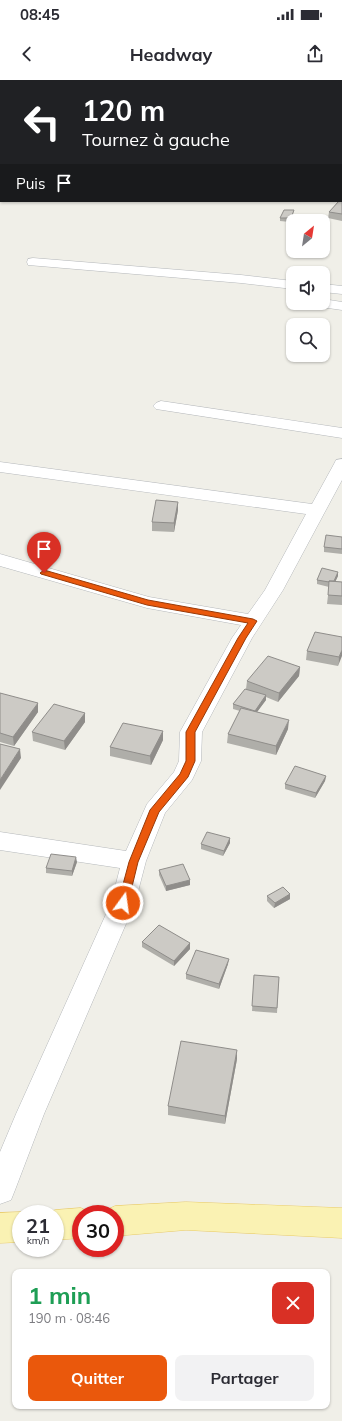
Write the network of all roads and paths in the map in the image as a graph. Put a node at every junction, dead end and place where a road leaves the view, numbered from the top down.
1 (33, 262) dead end
2 (241, 279) junction
3 (286, 284) edge
4 (330, 289) edge
5 (342, 290) edge
6 (252, 293) dead end
7 (330, 304) edge
8 (342, 306) edge
9 (161, 406) dead end
10 (342, 433) edge
11 (342, 464) edge
12 (0, 468) edge
13 (317, 510) junction
14 (0, 560) edge
15 (253, 621) junction
16 (0, 841) edge
17 (134, 862) junction
18 (0, 1190) edge
19 (124, 1220) edge
20 (342, 1223) edge
21 (12, 1227) edge
22 (0, 1228) edge

1 - 2 street
2 - 3 street
2 - 6 street
4 - 5 street
7 - 8 street
9 - 10 street
11 - 13 street
12 - 13 street
13 - 15 street
14 - 15 street
15 - 17 street
16 - 17 street
17 - 18 street
19 - 20 main road
21 - 22 main road

